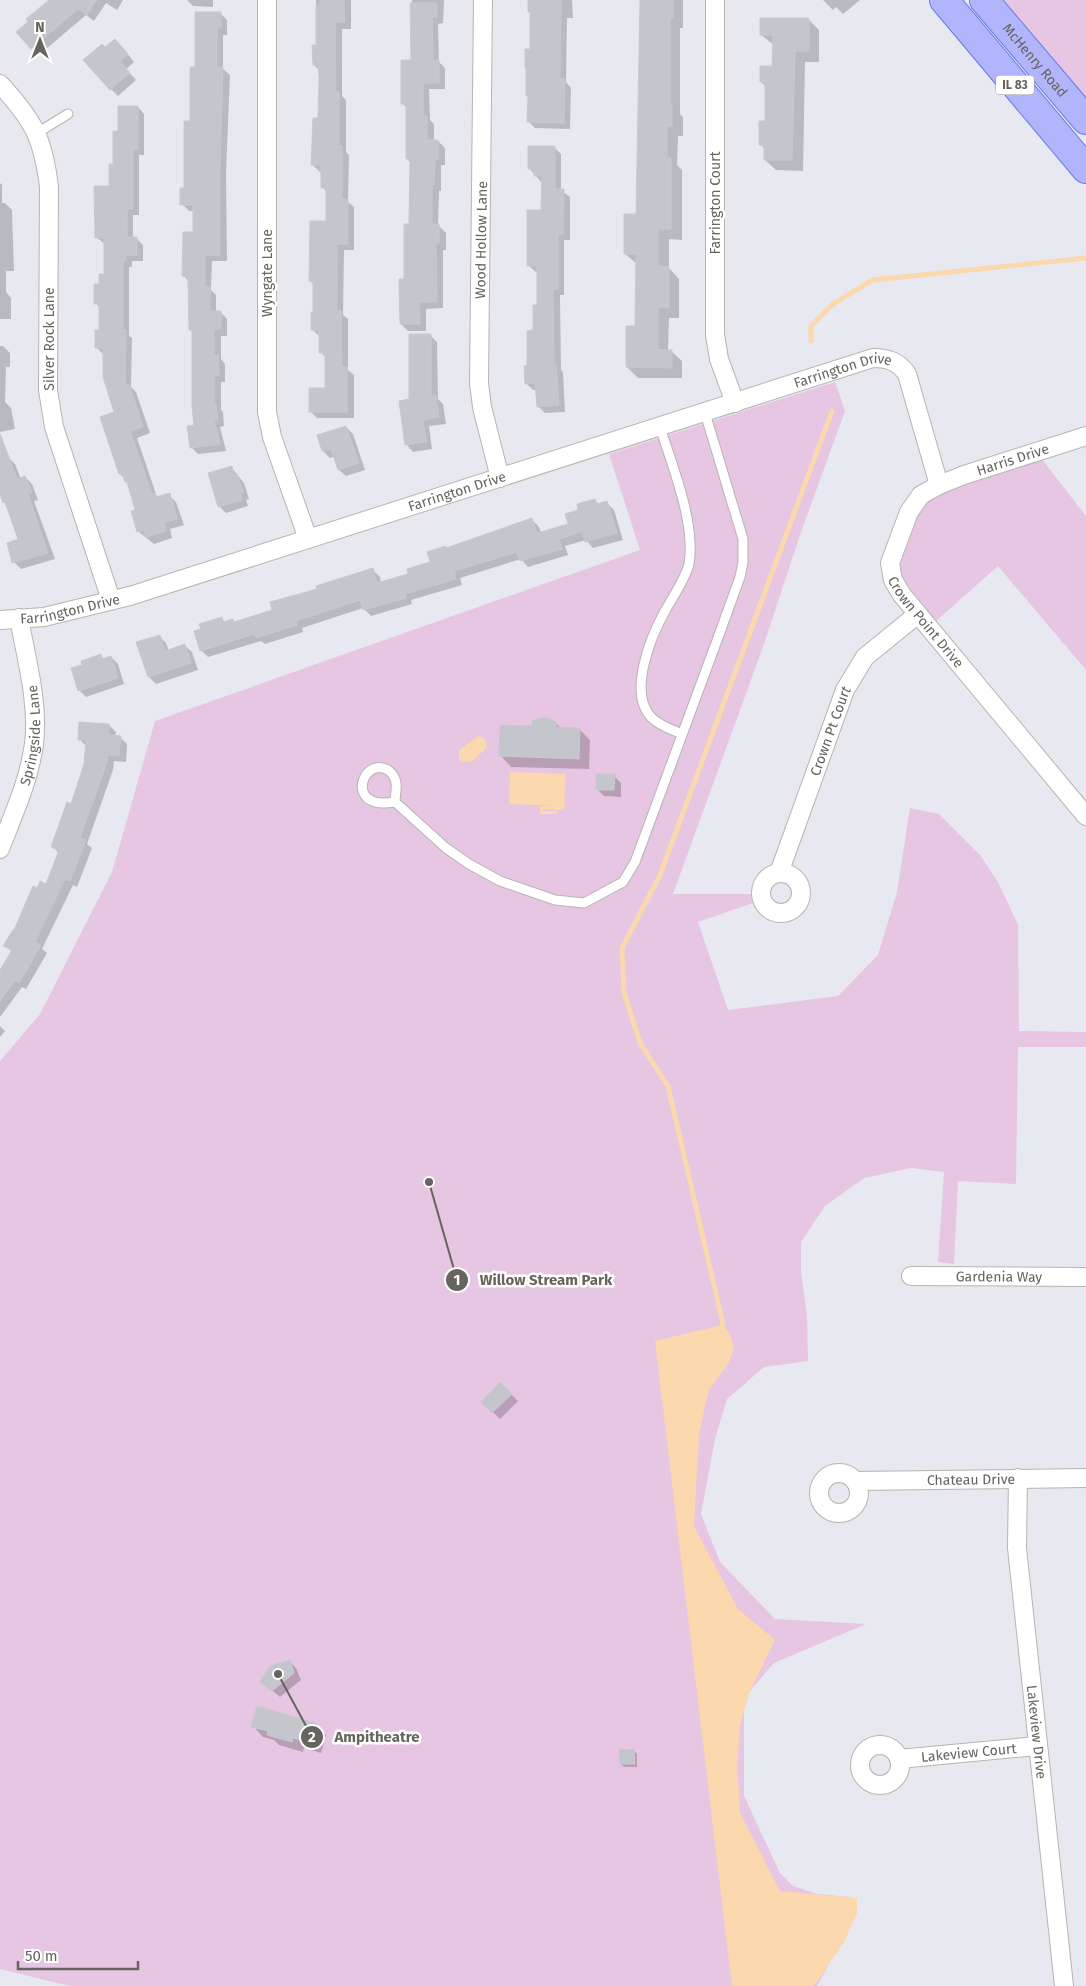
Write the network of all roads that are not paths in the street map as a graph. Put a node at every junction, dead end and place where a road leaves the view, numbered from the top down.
1 (267, 0) edge
2 (483, 0) edge
3 (715, 0) edge
4 (944, 0) edge
5 (984, 0) edge
6 (0, 84) edge
7 (68, 114) dead end
8 (1086, 120) edge
9 (36, 133) junction
10 (1086, 169) edge
11 (735, 403) junction
12 (705, 413) junction
13 (660, 427) junction
14 (1086, 436) edge
15 (500, 478) junction
16 (939, 485) junction
17 (308, 539) junction
18 (111, 600) junction
19 (918, 614) junction
20 (19, 618) junction
21 (0, 620) edge
22 (682, 734) junction
23 (395, 802) junction
24 (1086, 816) edge
25 (0, 849) edge
26 (779, 872) dead end
27 (911, 1276) dead end
28 (1086, 1277) edge
29 (1018, 1478) junction
30 (1086, 1478) edge
31 (855, 1481) dead end
32 (1037, 1746) junction
33 (899, 1759) dead end
34 (1064, 1986) edge

1 - 17 street, Wyngate Lane
2 - 15 street, Wood Hollow Lane
3 - 11 street, Farrington Court
4 - 10 main road, IL 83
5 - 8 main road, McHenry Road / IL 83
6 - 9 street, Silver Rock Lane
7 - 9 lane
9 - 18 street, Silver Rock Lane
11 - 12 street, Farrington Drive
11 - 16 street, Farrington Drive
12 - 13 street, Farrington Drive
12 - 22 lane
13 - 15 street, Farrington Drive
13 - 22 lane
14 - 16 street, Harris Drive
15 - 17 street, Farrington Drive
16 - 19 street, Crown Point Drive
17 - 18 street, Farrington Drive
18 - 20 street, Farrington Drive
19 - 24 street, Crown Point Drive
19 - 26 street, Crown Pt Court
20 - 21 street, Farrington Drive
20 - 25 street, Springside Lane
22 - 23 lane
23 - 23 lane
27 - 28 street, Gardenia Way
29 - 30 street, Chateau Drive
29 - 31 street, Chateau Drive
29 - 32 street, Lakeview Drive
32 - 33 street, Lakeview Court
32 - 34 street, Lakeview Drive

